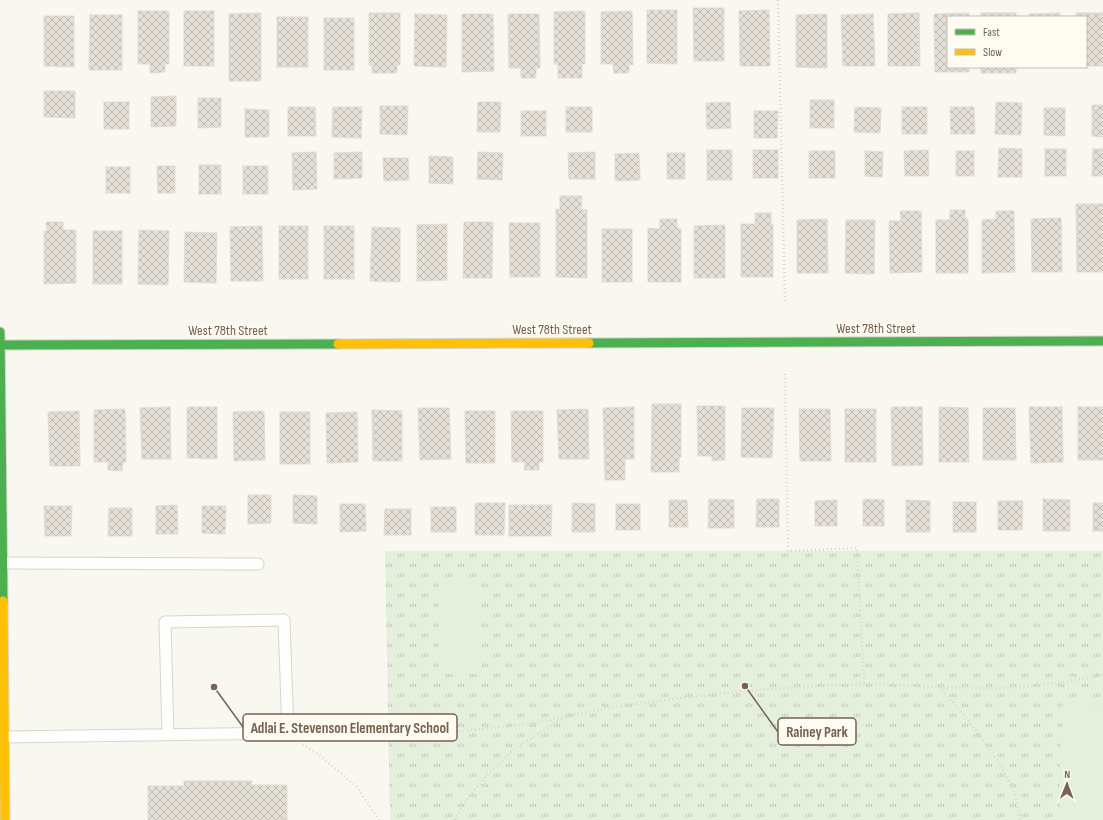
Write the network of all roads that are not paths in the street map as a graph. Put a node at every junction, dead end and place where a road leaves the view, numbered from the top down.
1 (0, 332) edge
2 (1103, 341) edge
3 (0, 345) edge
4 (3, 563) junction
5 (258, 564) dead end
6 (168, 735) junction
7 (5, 737) junction
8 (5, 820) edge

1 - 3 street
2 - 3 street, West 78th Street
3 - 4 street
4 - 5 lane
4 - 7 street
6 - 6 lane
6 - 7 lane
7 - 8 street

